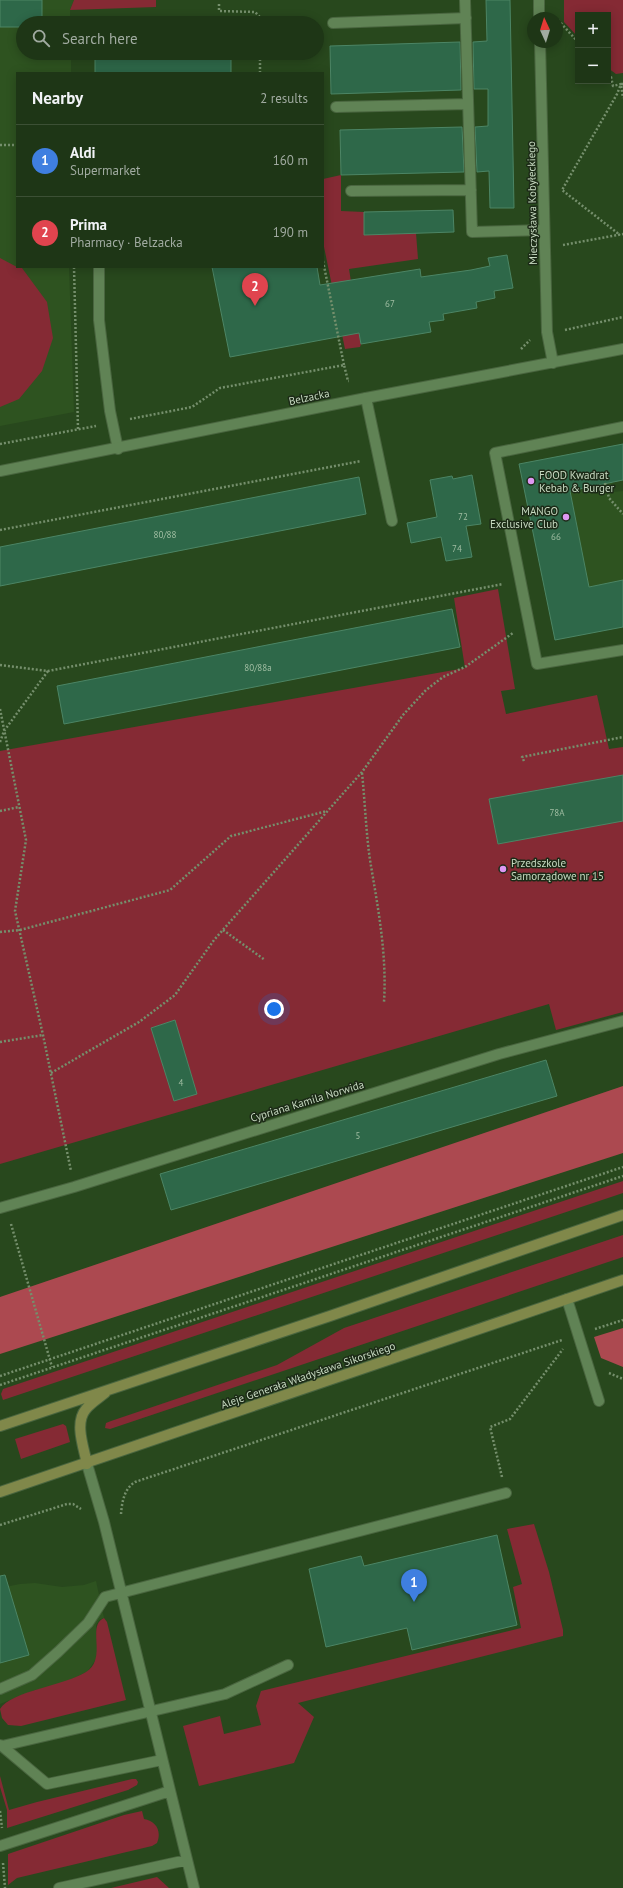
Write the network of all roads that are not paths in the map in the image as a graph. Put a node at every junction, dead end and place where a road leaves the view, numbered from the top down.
1 (465, 0) edge
2 (539, 0) edge
3 (539, 12) edge
4 (466, 18) junction
5 (333, 22) dead end
6 (540, 48) edge
7 (468, 104) junction
8 (336, 107) dead end
9 (471, 190) junction
10 (351, 191) dead end
11 (544, 230) junction
12 (98, 268) edge
13 (623, 349) edge
14 (553, 362) junction
15 (366, 398) junction
16 (623, 428) edge
17 (118, 449) junction
18 (0, 471) edge
19 (392, 521) dead end
20 (623, 650) edge
21 (623, 1021) edge
22 (3, 1207) edge
23 (623, 1215) edge
24 (623, 1280) edge
25 (567, 1299) junction
26 (110, 1389) junction
27 (599, 1401) dead end
28 (0, 1426) edge
29 (87, 1464) junction
30 (0, 1492) edge
31 (506, 1493) road end
32 (122, 1593) junction
33 (288, 1665) dead end
34 (0, 1689) edge
35 (150, 1712) junction
36 (1, 1746) edge
37 (162, 1760) junction
38 (170, 1790) junction
39 (1, 1845) edge
40 (187, 1860) junction
41 (59, 1888) edge
42 (194, 1888) edge

1 - 4 street
2 - 3 street
4 - 5 street
4 - 7 street
6 - 11 street, Mieczysława Kobyłeckiego
7 - 8 street
7 - 9 street
9 - 10 street
9 - 11 street
11 - 14 street, Mieczysława Kobyłeckiego
12 - 17 street
13 - 14 street, Belzacka
14 - 15 street, Belzacka
15 - 17 street, Belzacka
15 - 19 street
16 - 20 street
17 - 18 street, Belzacka
21 - 22 street, Cypriana Kamila Norwida
23 - 26 main road
24 - 25 main road, Aleje Generała Władysława Sikorskiego
25 - 27 street
25 - 29 main road, Aleje Generała Władysława Sikorskiego
26 - 28 main road
26 - 29 main road
29 - 30 main road, Aleje Generała Władysława Sikorskiego
29 - 32 street
31 - 32 street
32 - 34 street
32 - 35 street
33 - 35 street
35 - 36 street
35 - 37 street
36 - 37 street
37 - 38 street
38 - 39 street
38 - 40 street
40 - 41 street
40 - 42 street

